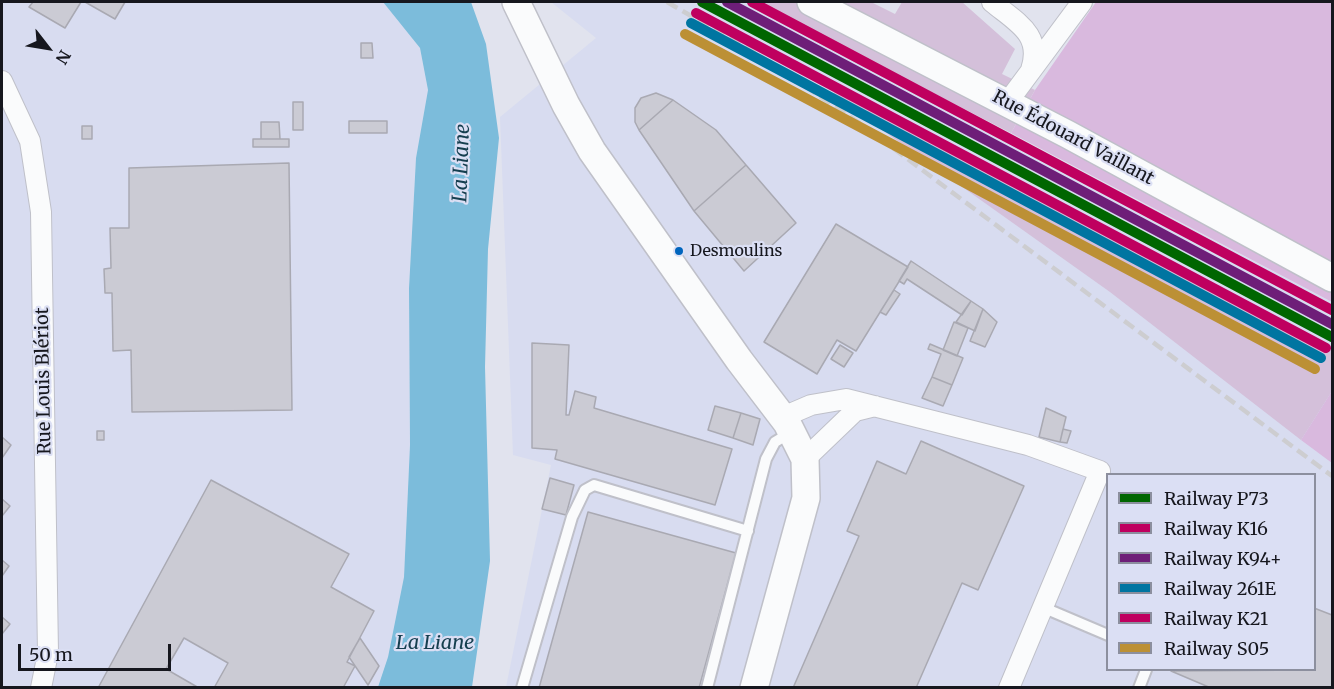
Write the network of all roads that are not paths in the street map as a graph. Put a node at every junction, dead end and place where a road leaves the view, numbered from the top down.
1 (516, 2) edge
2 (811, 2) edge
3 (992, 2) edge
4 (1082, 2) edge
5 (1031, 71) junction
6 (2, 81) edge
7 (1007, 103) junction
8 (1332, 278) edge
9 (875, 406) junction
10 (787, 424) junction
11 (805, 459) junction
12 (1104, 473) edge
13 (748, 531) junction
14 (1042, 607) junction
15 (1106, 635) edge
16 (1145, 671) edge
17 (755, 684) edge
18 (41, 687) edge
19 (522, 687) edge
20 (707, 687) edge
21 (1009, 687) edge
22 (1139, 687) edge

1 - 10 street
2 - 7 street, Rue Édouard Vaillant
3 - 5 street
4 - 5 street
5 - 7 street
6 - 18 street, Rue Louis Blériot
7 - 8 street, Rue Édouard Vaillant
9 - 10 street
9 - 11 street
9 - 12 street
10 - 11 street
10 - 13 lane
11 - 17 street
12 - 14 street
13 - 19 lane
13 - 20 lane
14 - 15 lane
14 - 21 street
16 - 22 lane

